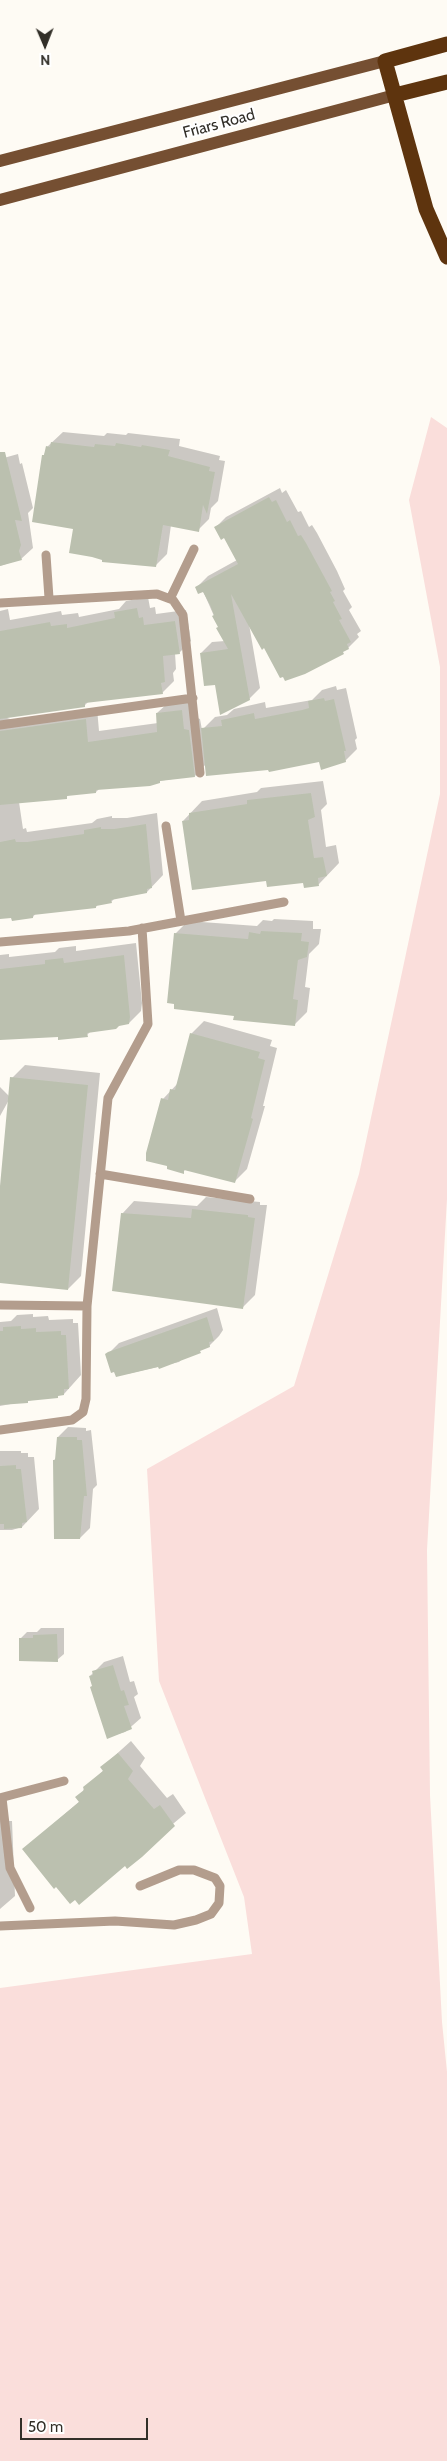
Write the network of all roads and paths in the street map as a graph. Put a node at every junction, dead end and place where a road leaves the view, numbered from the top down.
1 (447, 44) edge
2 (385, 61) junction
3 (447, 82) edge
4 (395, 95) junction
5 (0, 161) edge
6 (0, 200) edge
7 (447, 257) edge
8 (194, 550) dead end
9 (46, 555) dead end
10 (49, 598) junction
11 (170, 599) junction
12 (0, 603) edge
13 (192, 698) junction
14 (0, 725) edge
15 (200, 773) dead end
16 (166, 826) dead end
17 (284, 902) dead end
18 (181, 921) junction
19 (142, 928) junction
20 (0, 942) edge
21 (100, 1174) junction
22 (250, 1199) dead end
23 (0, 1305) edge
24 (87, 1306) junction
25 (0, 1430) edge
26 (64, 1781) dead end
27 (1, 1798) edge
28 (140, 1886) dead end
29 (30, 1908) dead end
30 (0, 1926) edge

1 - 2 highway, Friars Road
2 - 4 highway
2 - 5 main road, Friars Road
3 - 4 highway, Friars Road
4 - 6 main road, Friars Road
4 - 7 highway
8 - 11 lane
9 - 10 lane
10 - 11 lane
10 - 12 lane
11 - 13 lane
13 - 14 lane
13 - 15 lane
16 - 18 lane
17 - 18 lane
18 - 19 lane
19 - 20 lane
19 - 21 lane
21 - 22 lane
21 - 24 lane
23 - 24 lane
24 - 25 lane
26 - 27 lane
27 - 29 lane
28 - 30 lane

